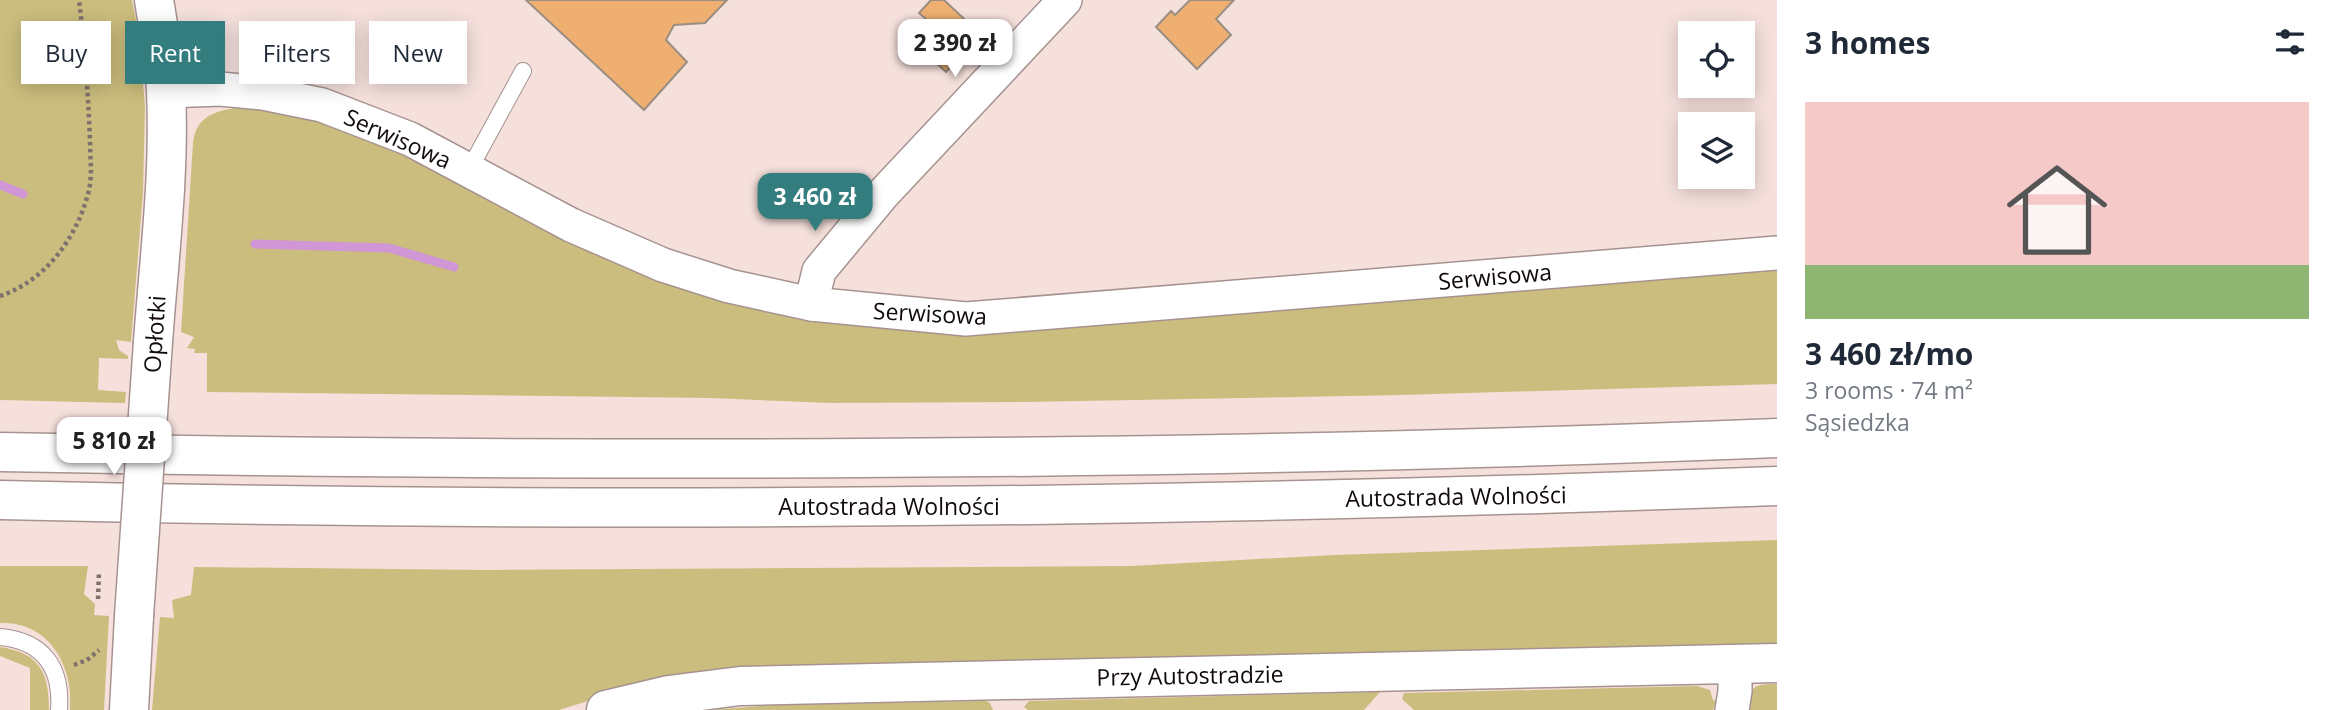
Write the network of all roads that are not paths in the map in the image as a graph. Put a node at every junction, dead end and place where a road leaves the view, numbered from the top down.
1 (154, 0) edge
2 (1065, 0) edge
3 (523, 71) dead end
4 (166, 90) junction
5 (469, 170) junction
6 (1777, 253) edge
7 (811, 304) junction
8 (1777, 438) edge
9 (1636, 444) junction
10 (0, 452) edge
11 (1777, 452) edge
12 (1777, 472) edge
13 (1777, 486) edge
14 (1640, 491) junction
15 (0, 500) edge
16 (112, 503) junction
17 (0, 523) edge
18 (0, 637) edge
19 (1777, 663) edge
20 (1735, 664) junction
21 (59, 710) edge
22 (129, 710) edge
23 (606, 710) edge
24 (1732, 710) edge

1 - 4 main road, Opłotki
2 - 7 street
3 - 5 lane
4 - 5 street, Serwisowa
4 - 22 main road, Opłotki, bridge
5 - 7 street, Serwisowa
6 - 7 street, Serwisowa
8 - 9 main road, Autostrada Wolności
9 - 10 main road, Autostrada Wolności
9 - 11 lane
12 - 14 lane
13 - 14 main road, Autostrada Wolności
14 - 16 main road, Autostrada Wolności
15 - 16 main road, Autostrada Wolności
16 - 17 main road
18 - 21 lane
19 - 20 main road, Przy Autostradzie
20 - 23 main road, Przy Autostradzie
20 - 24 street

